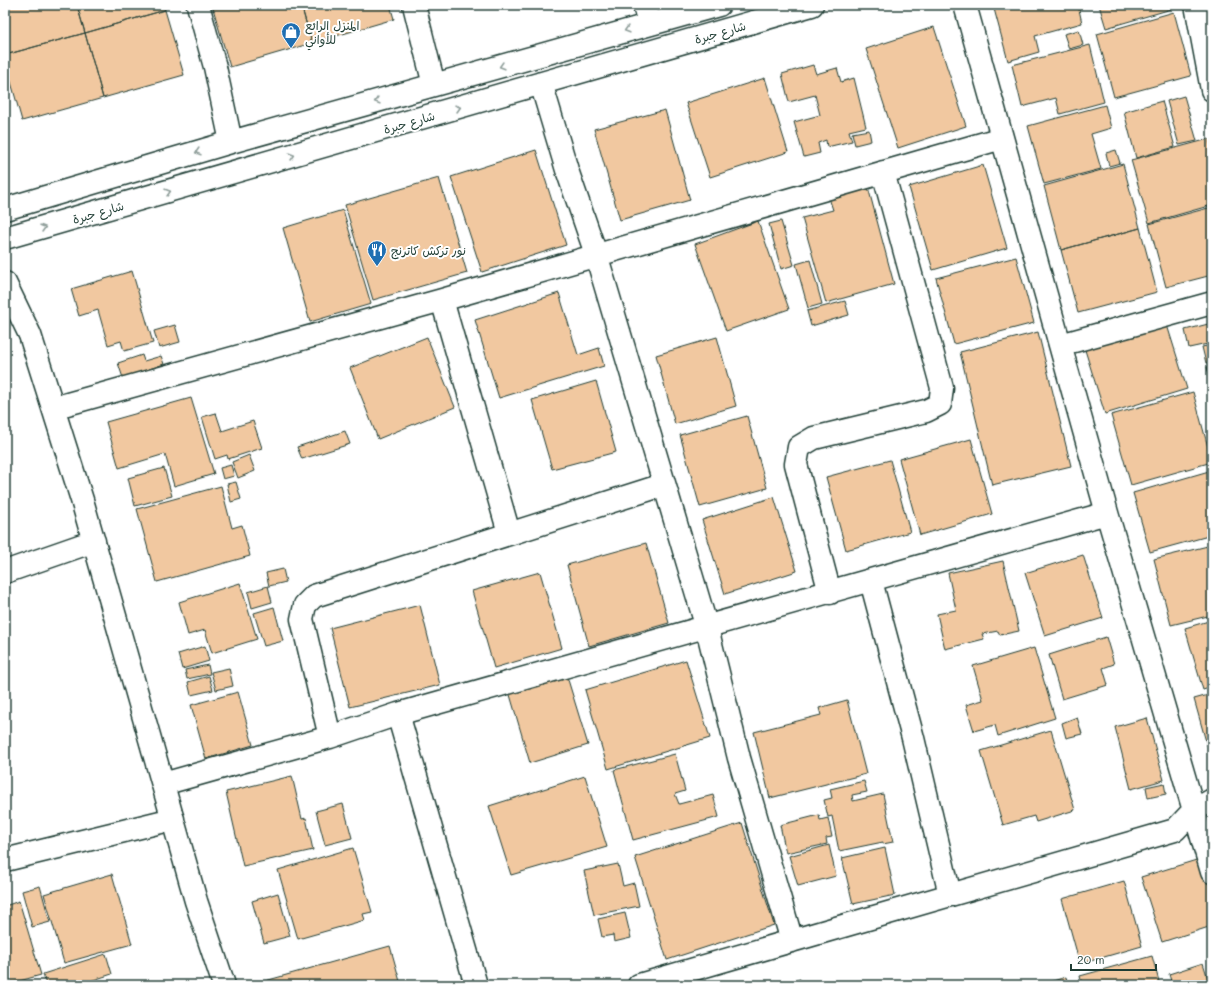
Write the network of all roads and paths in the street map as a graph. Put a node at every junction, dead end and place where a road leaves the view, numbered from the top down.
1 (198, 5) edge
2 (414, 5) edge
3 (719, 5) edge
4 (812, 5) edge
5 (965, 5) edge
6 (1196, 5) edge
7 (646, 15) edge
8 (542, 83) junction
9 (434, 85) junction
10 (1212, 90) edge
11 (1002, 138) junction
12 (231, 142) junction
13 (883, 172) junction
14 (5, 209) edge
15 (5, 238) edge
16 (596, 254) junction
17 (5, 283) edge
18 (442, 300) junction
19 (1212, 303) edge
20 (1060, 345) junction
21 (53, 408) junction
22 (663, 485) junction
23 (1107, 513) junction
24 (509, 533) junction
25 (94, 541) junction
26 (5, 572) edge
27 (871, 581) junction
28 (830, 593) junction
29 (706, 628) junction
30 (398, 714) junction
31 (330, 736) junction
32 (163, 784) junction
33 (1212, 800) edge
34 (1193, 811) junction
35 (173, 819) junction
36 (5, 860) edge
37 (1212, 872) edge
38 (950, 895) junction
39 (792, 941) junction
40 (687, 978) edge
41 (224, 985) edge
42 (476, 985) edge
43 (639, 985) edge

1 - 12 street
2 - 9 street
3 - 7 street
4 - 8 street, شارع جبرة
5 - 11 street
6 - 10 street
7 -> 9 street
15 -> 8 street, شارع جبرة
8 - 16 street
9 -> 12 street
11 - 13 street
11 - 20 street
12 -> 14 street
13 - 16 street
13 - 28 street
16 - 18 street
16 - 22 street
17 - 21 street
18 - 21 street
18 - 24 street
19 - 20 street
20 - 23 street
21 - 25 street
22 - 24 street
22 - 29 street
23 - 27 street
23 - 34 street
24 - 31 street
25 - 26 street
25 - 32 street
27 - 28 street
27 - 38 street
28 - 29 street
29 - 30 street
29 - 39 street
30 - 31 street
30 - 42 street
31 - 32 street
32 - 35 street
33 - 34 street
34 - 37 street
34 - 38 street
35 - 36 street
35 - 41 street
38 - 39 street
39 - 40 street
40 - 43 street

